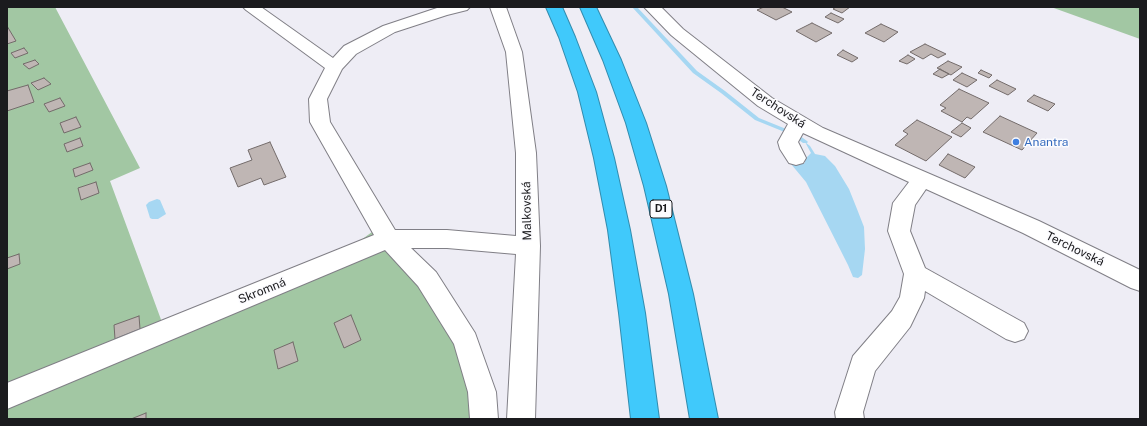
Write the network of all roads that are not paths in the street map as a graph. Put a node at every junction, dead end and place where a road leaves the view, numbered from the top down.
1 (251, 7) edge
2 (462, 7) edge
3 (498, 7) edge
4 (554, 7) edge
5 (588, 7) edge
6 (652, 7) edge
7 (334, 67) junction
8 (795, 129) junction
9 (796, 158) dead end
10 (923, 179) junction
11 (388, 239) junction
12 (528, 246) junction
13 (916, 274) junction
14 (1140, 281) edge
15 (1014, 331) dead end
16 (482, 392) junction
17 (7, 396) edge
18 (473, 419) edge
19 (484, 419) edge
20 (521, 419) edge
21 (645, 419) edge
22 (704, 419) edge
23 (850, 419) edge

1 - 7 street
2 - 7 street
3 - 12 street, Malkovská
4 - 21 highway
5 - 22 highway, D1
6 - 8 street, Terchovská
7 - 11 street
8 - 9 street
8 - 10 street, Terchovská
10 - 13 street
10 - 14 street, Terchovská
11 - 12 street, Skromná
11 - 16 street
11 - 17 street, Skromná
12 - 20 street, Malkovská
13 - 15 street
13 - 23 street
16 - 18 street
16 - 19 street

